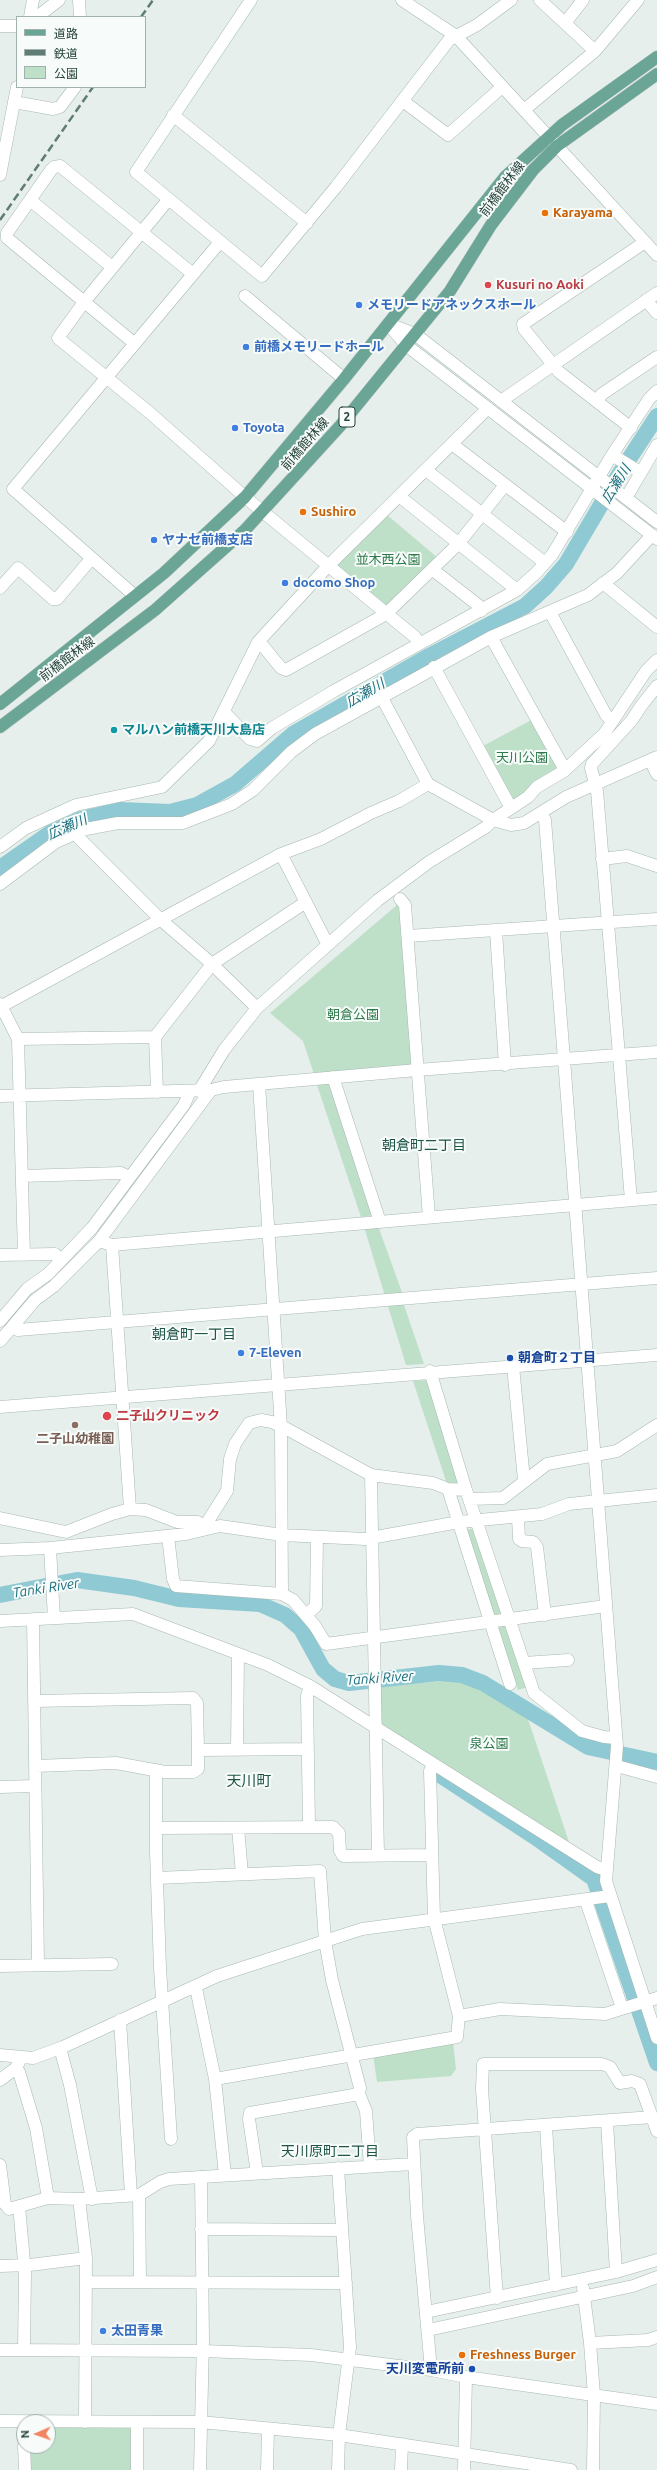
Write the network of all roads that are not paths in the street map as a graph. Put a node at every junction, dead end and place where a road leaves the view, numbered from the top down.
1 (32, 0) edge
2 (58, 0) edge
3 (79, 0) edge
4 (251, 0) edge
5 (402, 0) edge
6 (511, 0) edge
7 (540, 0) edge
8 (583, 0) edge
9 (638, 0) edge
10 (30, 16) edge
11 (38, 16) edge
12 (80, 16) edge
13 (565, 23) junction
14 (0, 26) edge
15 (16, 26) edge
16 (456, 36) junction
17 (595, 51) junction
18 (657, 57) edge
19 (657, 74) edge
20 (502, 87) junction
21 (17, 88) edge
22 (74, 88) edge
23 (403, 101) junction
24 (14, 102) junction
25 (524, 110) junction
26 (174, 115) junction
27 (548, 136) junction
28 (557, 146) junction
29 (0, 175) edge
30 (30, 200) junction
31 (168, 200) junction
32 (307, 223) junction
33 (141, 234) junction
34 (220, 242) junction
35 (645, 242) junction
36 (657, 255) edge
37 (112, 267) junction
38 (193, 274) junction
39 (657, 293) edge
40 (245, 296) dead end
41 (646, 300) junction
42 (84, 302) junction
43 (657, 313) edge
44 (388, 324) junction
45 (415, 334) junction
46 (134, 343) junction
47 (406, 345) junction
48 (657, 357) edge
49 (552, 364) junction
50 (105, 379) junction
51 (344, 379) junction
52 (657, 391) edge
53 (501, 401) junction
54 (597, 401) junction
55 (488, 408) junction
56 (631, 428) junction
57 (452, 444) junction
58 (657, 445) edge
59 (616, 458) junction
60 (426, 470) junction
61 (637, 471) junction
62 (602, 480) junction
63 (505, 485) junction
64 (595, 491) junction
65 (623, 495) junction
66 (399, 496) junction
67 (245, 498) junction
68 (262, 512) junction
69 (483, 514) junction
70 (657, 522) edge
71 (567, 532) junction
72 (654, 537) edge
73 (459, 543) junction
74 (91, 559) junction
75 (545, 563) junction
76 (328, 566) junction
77 (433, 570) junction
78 (602, 583) junction
79 (0, 588) edge
80 (517, 590) junction
81 (135, 596) junction
82 (481, 611) junction
83 (550, 612) junction
84 (386, 614) junction
85 (657, 627) edge
86 (491, 637) junction
87 (258, 642) junction
88 (419, 644) junction
89 (657, 660) edge
90 (434, 667) junction
91 (657, 686) edge
92 (381, 696) junction
93 (0, 704) edge
94 (224, 712) junction
95 (612, 721) junction
96 (0, 727) edge
97 (654, 758) edge
98 (565, 770) junction
99 (657, 774) edge
100 (596, 783) junction
101 (428, 784) junction
102 (511, 808) junction
103 (541, 812) junction
104 (493, 820) junction
105 (74, 834) junction
106 (0, 847) edge
107 (282, 854) junction
108 (602, 860) junction
109 (657, 866) edge
110 (0, 884) edge
111 (400, 899) dead end
112 (306, 902) junction
113 (160, 919) junction
114 (657, 919) edge
115 (607, 922) junction
116 (554, 926) junction
117 (496, 931) junction
118 (408, 936) junction
119 (328, 945) junction
120 (212, 964) junction
121 (0, 1006) edge
122 (257, 1008) junction
123 (155, 1037) junction
124 (18, 1039) junction
125 (657, 1052) edge
126 (620, 1055) junction
127 (564, 1059) junction
128 (505, 1065) junction
129 (417, 1070) junction
130 (333, 1077) junction
131 (258, 1084) junction
132 (200, 1091) junction
133 (157, 1092) junction
134 (19, 1095) junction
135 (0, 1096) edge
136 (22, 1176) junction
137 (129, 1177) junction
138 (657, 1198) edge
139 (631, 1200) junction
140 (575, 1206) junction
141 (429, 1217) junction
142 (380, 1222) junction
143 (268, 1231) junction
144 (99, 1242) junction
145 (112, 1245) junction
146 (24, 1254) junction
147 (0, 1255) edge
148 (61, 1260) junction
149 (657, 1278) edge
150 (581, 1284) junction
151 (273, 1309) junction
152 (0, 1321) edge
153 (118, 1322) junction
154 (13, 1327) junction
155 (0, 1341) edge
156 (657, 1354) edge
157 (588, 1360) junction
158 (513, 1366) junction
159 (430, 1371) junction
160 (278, 1384) junction
161 (122, 1397) junction
162 (0, 1406) edge
163 (657, 1425) edge
164 (281, 1427) junction
165 (594, 1455) junction
166 (371, 1475) junction
167 (524, 1480) junction
168 (448, 1489) junction
169 (468, 1495) junction
170 (657, 1495) edge
171 (598, 1500) junction
172 (130, 1509) junction
173 (518, 1517) junction
174 (0, 1518) edge
175 (476, 1520) junction
176 (459, 1522) junction
177 (190, 1527) junction
178 (203, 1529) junction
179 (282, 1535) junction
180 (168, 1536) junction
181 (317, 1537) junction
182 (372, 1538) junction
183 (50, 1548) junction
184 (0, 1550) edge
185 (282, 1594) junction
186 (606, 1606) junction
187 (306, 1615) junction
188 (544, 1615) junction
189 (54, 1618) junction
190 (33, 1619) junction
191 (510, 1619) junction
192 (0, 1621) edge
193 (489, 1623) junction
194 (376, 1639) junction
195 (238, 1654) junction
196 (568, 1660) dead end
197 (524, 1663) junction
198 (510, 1684) dead end
199 (310, 1686) junction
200 (34, 1701) junction
201 (376, 1728) junction
202 (307, 1749) junction
203 (198, 1750) junction
204 (237, 1750) junction
205 (617, 1753) junction
206 (433, 1765) junction
207 (35, 1766) junction
208 (156, 1770) junction
209 (657, 1777) edge
210 (35, 1786) junction
211 (0, 1787) edge
212 (309, 1826) junction
213 (156, 1828) junction
214 (238, 1828) junction
215 (378, 1855) junction
216 (432, 1855) junction
217 (606, 1870) junction
218 (242, 1874) junction
219 (157, 1878) junction
220 (599, 1899) junction
221 (434, 1918) junction
222 (325, 1941) junction
223 (112, 1964) dead end
224 (38, 1965) junction
225 (0, 1966) edge
226 (196, 1988) junction
227 (657, 1998) edge
228 (162, 2000) junction
229 (640, 2002) junction
230 (622, 2008) junction
231 (459, 2016) junction
232 (120, 2020) junction
233 (657, 2038) edge
234 (60, 2048) junction
235 (0, 2055) edge
236 (351, 2055) junction
237 (18, 2063) junction
238 (215, 2079) junction
239 (0, 2080) edge
240 (359, 2094) junction
241 (653, 2117) junction
242 (607, 2122) junction
243 (546, 2126) junction
244 (485, 2129) junction
245 (657, 2131) edge
246 (171, 2139) dead end
247 (413, 2164) junction
248 (0, 2165) edge
249 (370, 2166) junction
250 (338, 2168) junction
251 (257, 2173) junction
252 (225, 2175) junction
253 (201, 2177) junction
254 (135, 2195) junction
255 (48, 2198) junction
256 (79, 2199) junction
257 (92, 2199) junction
258 (19, 2206) junction
259 (201, 2229) junction
260 (342, 2230) junction
261 (86, 2258) junction
262 (657, 2260) edge
263 (24, 2265) junction
264 (0, 2266) edge
265 (616, 2272) junction
266 (657, 2277) edge
267 (583, 2279) junction
268 (87, 2282) junction
269 (140, 2282) junction
270 (201, 2283) junction
271 (346, 2283) junction
272 (556, 2285) junction
273 (584, 2296) junction
274 (496, 2298) junction
275 (426, 2312) junction
276 (428, 2330) junction
277 (657, 2337) edge
278 (590, 2343) junction
279 (0, 2350) edge
280 (24, 2350) junction
281 (85, 2351) junction
282 (202, 2351) junction
283 (350, 2359) junction
284 (431, 2370) junction
285 (466, 2377) junction
286 (594, 2395) junction
287 (657, 2404) edge
288 (0, 2421) edge
289 (16, 2422) edge
290 (56, 2422) edge
291 (85, 2422) junction
292 (137, 2422) junction
293 (200, 2422) junction
294 (268, 2429) junction
295 (339, 2435) junction
296 (402, 2444) junction
297 (24, 2454) edge
298 (464, 2454) junction
299 (525, 2467) edge
300 (25, 2470) edge
301 (136, 2470) edge
302 (200, 2470) edge
303 (267, 2470) edge
304 (338, 2470) edge
305 (401, 2470) edge
306 (464, 2470) edge
307 (571, 2470) edge
308 (593, 2470) edge

1 - 10 street
2 - 11 street
3 - 12 street
4 - 26 street
5 - 16 street
6 - 16 street
7 - 13 street
8 - 13 street
9 - 17 street
13 - 17 street
14 - 15 street
16 - 20 street
16 - 23 street
17 - 25 street
18 - 27 main road, 前橋館林線 / 2
19 - 28 main road, 前橋館林線 / 2
20 - 23 street
20 - 25 street
21 - 24 street
22 - 24 street
23 - 32 street
24 - 29 street
25 - 27 street
26 - 31 street
26 - 32 street
27 - 28 street
27 - 44 main road, 前橋館林線 / 2
28 - 35 street
28 - 45 main road, 前橋館林線 / 2
30 - 33 street
30 - 37 street
30 - 42 street
31 - 33 street
31 - 34 street
32 - 34 street
33 - 37 street
33 - 38 street
34 - 38 street
35 - 36 street
35 - 49 street
37 - 42 street
38 - 46 street
39 - 41 street
40 - 51 street
41 - 43 street
41 - 49 street
42 - 46 street
42 - 50 street
44 - 45 street
44 - 47 street
44 - 51 main road, 前橋館林線 / 2
45 - 47 main road, 前橋館林線 / 2
45 - 53 street
46 - 50 street
47 - 55 street
47 - 68 main road, 前橋館林線 / 2
48 - 54 street
49 - 53 street
49 - 54 street
50 - 67 street
50 - 74 street
51 - 67 main road, 前橋館林線 / 2
52 - 56 street
53 - 62 street
54 - 56 street
55 - 57 street
55 - 64 street
56 - 59 street
57 - 60 street
57 - 63 street
58 - 61 street
59 - 61 street
59 - 62 street
60 - 66 street
60 - 69 street
61 - 65 street
62 - 64 street
62 - 65 street
63 - 69 street
63 - 71 street
64 - 71 street
64 - 72 street
65 - 70 street
66 - 73 street
66 - 76 street
67 - 68 street
67 - 81 main road, 前橋館林線 / 2
68 - 76 street
68 - 96 main road, 前橋館林線 / 2
69 - 73 street
69 - 75 street
71 - 75 street
72 - 78 street
73 - 77 street
73 - 80 street
74 - 79 street
74 - 81 street
75 - 80 street
76 - 84 street
76 - 87 street
77 - 82 street
77 - 84 street
78 - 83 street
78 - 85 street
80 - 82 street
81 - 93 main road, 前橋館林線 / 2
82 - 88 street
83 - 86 street
83 - 95 street
84 - 87 street
84 - 88 street
86 - 90 street
86 - 98 street
87 - 94 street
88 - 94 street
89 - 95 street
90 - 92 street
90 - 102 street
91 - 100 street
92 - 101 street
92 - 105 street
94 - 106 street
95 - 98 street
97 - 99 street
97 - 100 street
98 - 102 street
100 - 103 street
100 - 108 street
101 - 104 street
101 - 107 street
102 - 104 street
103 - 104 street
103 - 116 street
104 - 119 street
105 - 110 street
105 - 113 street
107 - 112 street
107 - 113 street
108 - 109 street
108 - 115 street
111 - 118 street
112 - 119 street
112 - 120 street
113 - 120 street
113 - 121 street
114 - 115 street
115 - 116 street
115 - 126 street
116 - 117 street
116 - 127 street
117 - 118 street
117 - 128 street
118 - 129 street
119 - 122 street
120 - 122 street
120 - 123 street
121 - 124 street
122 - 132 street
123 - 124 street
123 - 133 street
124 - 134 street
125 - 126 street
126 - 127 street
126 - 139 street
127 - 128 street
127 - 140 street
128 - 129 street
129 - 130 street
129 - 141 street
130 - 131 street
130 - 142 street
131 - 132 street
131 - 143 street
132 - 133 street
132 - 137 street
132 - 144 street
133 - 134 street
134 - 135 street
134 - 136 street
136 - 137 street
136 - 146 street
137 - 148 street
138 - 139 street
139 - 140 street
140 - 141 street
140 - 150 street
141 - 142 street
142 - 143 street
143 - 145 street
143 - 151 street
144 - 145 street
144 - 154 street
145 - 153 street
146 - 147 street
146 - 148 street
148 - 152 street
149 - 150 street
150 - 151 street
150 - 157 street
151 - 153 street
151 - 160 street
153 - 154 street
153 - 161 street
154 - 155 street
156 - 157 street
157 - 158 street
157 - 165 street
158 - 159 street
158 - 167 street
159 - 160 street
159 - 169 street
160 - 161 street
160 - 164 street
161 - 162 street
161 - 172 street
163 - 165 street
164 - 166 street
164 - 178 street
164 - 179 street
165 - 167 street
165 - 171 street
166 - 168 street
166 - 182 street
167 - 169 street
168 - 169 street
168 - 176 street
169 - 175 street
170 - 171 street
171 - 173 street
171 - 186 street
172 - 174 street
172 - 177 street
173 - 175 street
173 - 188 street
175 - 176 street
175 - 191 street
176 - 182 street
176 - 193 street
177 - 178 street
177 - 180 street
178 - 179 street
179 - 181 street
179 - 185 street
180 - 183 street
180 - 185 street
181 - 182 street
181 - 187 street
182 - 194 street
183 - 184 street
183 - 189 street
185 - 187 street
186 - 188 street
186 - 205 street
187 - 194 street
188 - 191 street
189 - 190 street
189 - 195 street
190 - 192 street
190 - 200 street
191 - 193 street
191 - 197 street
193 - 194 street
193 - 198 street
194 - 201 street
195 - 199 street
195 - 204 street
196 - 197 street
197 - 205 street
199 - 201 street
199 - 202 street
200 - 203 street
200 - 207 street
201 - 206 street
201 - 215 street
202 - 204 street
202 - 212 street
203 - 204 street
203 - 208 street
205 - 209 street
205 - 217 street
206 - 216 street
206 - 217 street
207 - 208 street
207 - 210 street
208 - 213 street
210 - 211 street
210 - 224 street
212 - 214 street
212 - 215 street
213 - 214 street
213 - 219 street
214 - 218 street
215 - 216 street
216 - 221 street
217 - 220 street
218 - 219 street
218 - 222 street
219 - 228 street
220 - 221 street
220 - 229 street
220 - 230 street
221 - 222 street
221 - 231 street
222 - 226 street
222 - 236 street
223 - 224 street
224 - 225 street
226 - 228 street
226 - 238 street
227 - 229 street
228 - 232 street
228 - 246 street
229 - 230 street
229 - 233 street
230 - 231 street
231 - 236 street
232 - 234 street
232 - 254 street
234 - 237 street
234 - 257 street
235 - 237 street
236 - 238 street
236 - 240 street
237 - 239 street
237 - 255 street
238 - 252 street
240 - 249 street
240 - 251 street
241 - 242 street
241 - 244 street
241 - 245 street
242 - 243 street
242 - 265 street
243 - 244 street
243 - 272 street
244 - 247 street
244 - 274 street
247 - 249 street
247 - 275 street
248 - 258 street
249 - 250 street
250 - 251 street
250 - 260 street
251 - 252 street
252 - 253 street
253 - 254 street
253 - 259 street
254 - 257 street
254 - 269 street
255 - 256 street
255 - 258 street
256 - 257 street
256 - 261 street
258 - 263 street
259 - 260 street
259 - 270 street
260 - 271 street
261 - 263 street
261 - 268 street
262 - 265 street
263 - 264 street
263 - 280 street
265 - 267 street
266 - 273 street
267 - 272 street
267 - 273 street
268 - 269 street
268 - 281 street
269 - 270 street
270 - 271 street
270 - 282 street
271 - 283 street
272 - 274 street
273 - 276 street
273 - 278 street
274 - 275 street
275 - 276 street
276 - 284 street
277 - 278 street
278 - 286 street
279 - 280 street
280 - 281 street
281 - 282 street
281 - 291 street
282 - 283 street
282 - 293 street
283 - 284 street
283 - 295 street
284 - 285 street
285 - 286 street
285 - 298 street
286 - 287 street
286 - 308 street
288 - 289 street
290 - 291 street
291 - 292 street
292 - 293 street
292 - 301 street
293 - 294 street
293 - 302 street
294 - 295 street
294 - 303 street
295 - 296 street
295 - 304 street
296 - 298 street
296 - 305 street
297 - 300 street
298 - 299 street
298 - 306 street
299 - 307 street

